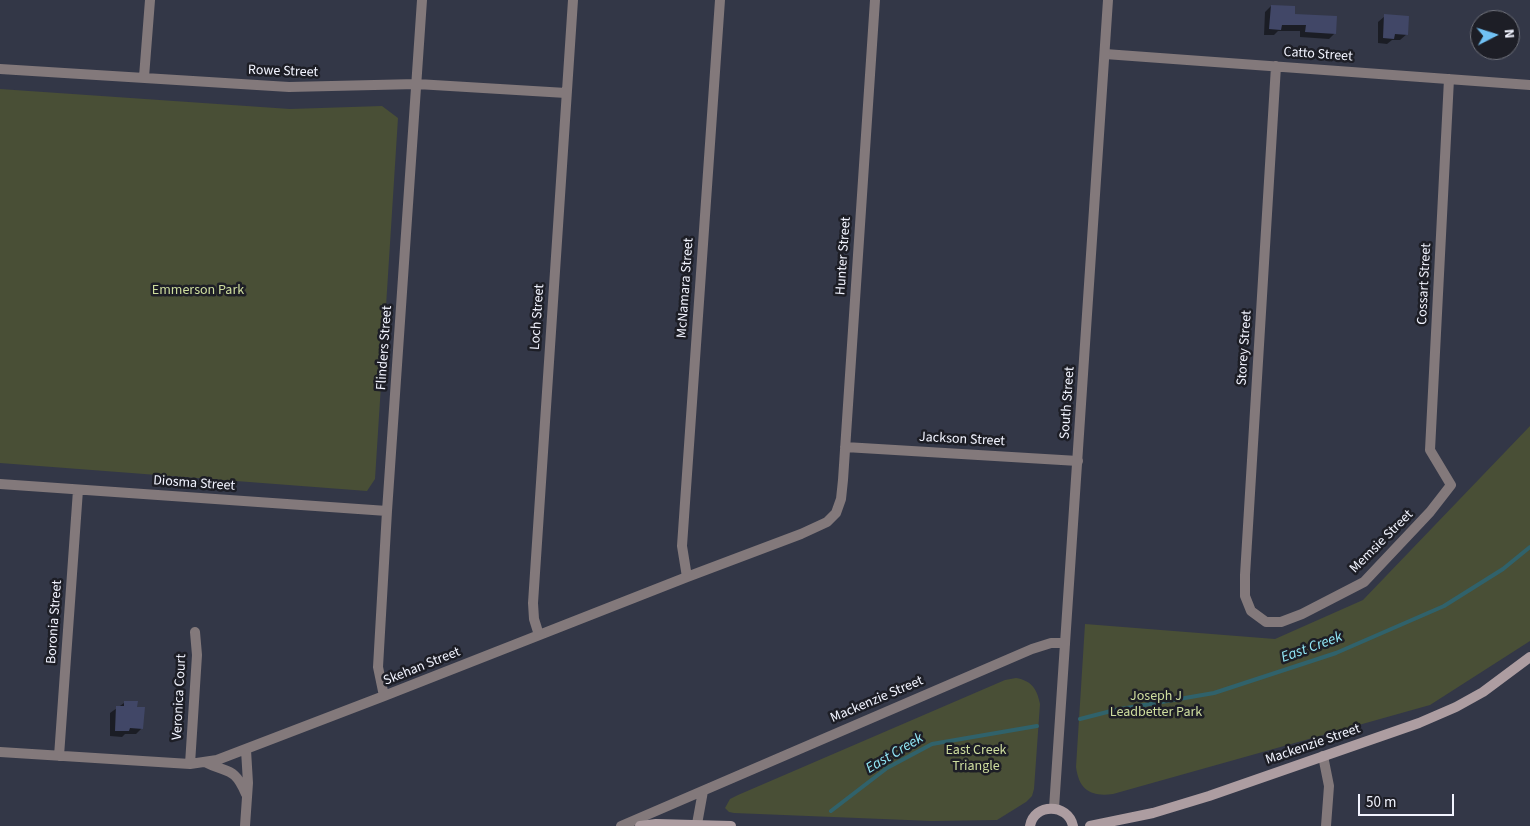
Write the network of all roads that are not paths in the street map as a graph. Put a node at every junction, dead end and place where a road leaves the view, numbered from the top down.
1 (150, 0) edge
2 (422, 0) edge
3 (572, 0) edge
4 (720, 0) edge
5 (875, 0) edge
6 (1108, 0) edge
7 (1105, 54) junction
8 (1276, 66) junction
9 (0, 69) edge
10 (144, 77) junction
11 (1449, 79) junction
12 (417, 84) junction
13 (1530, 85) edge
14 (566, 94) junction
15 (845, 448) junction
16 (1078, 461) junction
17 (0, 484) edge
18 (1451, 485) joint
19 (78, 490) junction
20 (387, 510) junction
21 (836, 513) joint
22 (688, 577) junction
23 (1266, 622) joint
24 (195, 632) dead end
25 (539, 635) junction
26 (1065, 643) junction
27 (1530, 657) edge
28 (384, 696) junction
29 (246, 750) junction
30 (0, 752) edge
31 (59, 756) junction
32 (1323, 756) junction
33 (204, 762) junction
34 (190, 764) junction
35 (703, 791) junction
36 (247, 798) junction
37 (1054, 808) junction
38 (697, 824) junction
39 (245, 826) edge
40 (621, 826) edge
41 (640, 826) edge
42 (731, 826) edge
43 (1030, 826) edge
44 (1073, 826) edge
45 (1090, 826) edge
46 (1326, 826) edge

1 - 10 street
2 - 12 street, Flinders Street
3 - 14 street, Loch Street
4 - 22 street, McNamara Street
5 - 15 street, Hunter Street
6 - 7 street, South Street
7 - 8 street, Catto Street
7 - 16 street, South Street
8 - 11 street, Catto Street
8 - 23 street, Storey Street
9 - 10 street, Rowe Street
10 - 12 street, Rowe Street
11 - 13 street, Catto Street
11 - 18 street, Cossart Street
12 - 14 street, Rowe Street
12 - 20 street, Flinders Street
14 - 25 street, Loch Street
15 - 16 street, Jackson Street
15 - 21 street, Hunter Street
16 - 26 street, South Street
17 - 19 street, Diosma Street
18 - 23 street, Memsie Street
19 - 20 street, Diosma Street
19 - 31 street, Boronia Street
20 - 28 street, Flinders Street
21 - 22 street, Skehan Street
22 - 25 street, Skehan Street
24 - 34 street, Veronica Court
25 - 28 street, Skehan Street
26 - 35 street, Mackenzie Street
26 - 37 street, South Street
27 - 32 main road, Mackenzie Street
28 - 29 street, Skehan Street
29 - 33 street, Skehan Street
29 - 36 street
30 - 31 street, Skehan Street
31 - 34 street, Skehan Street
32 - 45 main road, Mackenzie Street
32 - 46 street
33 - 34 street, Skehan Street
33 - 36 street
35 - 38 street
35 - 40 street, Mackenzie Street
36 - 39 street
37 - 43 main road
37 - 44 main road
38 - 41 main road
38 - 42 main road

